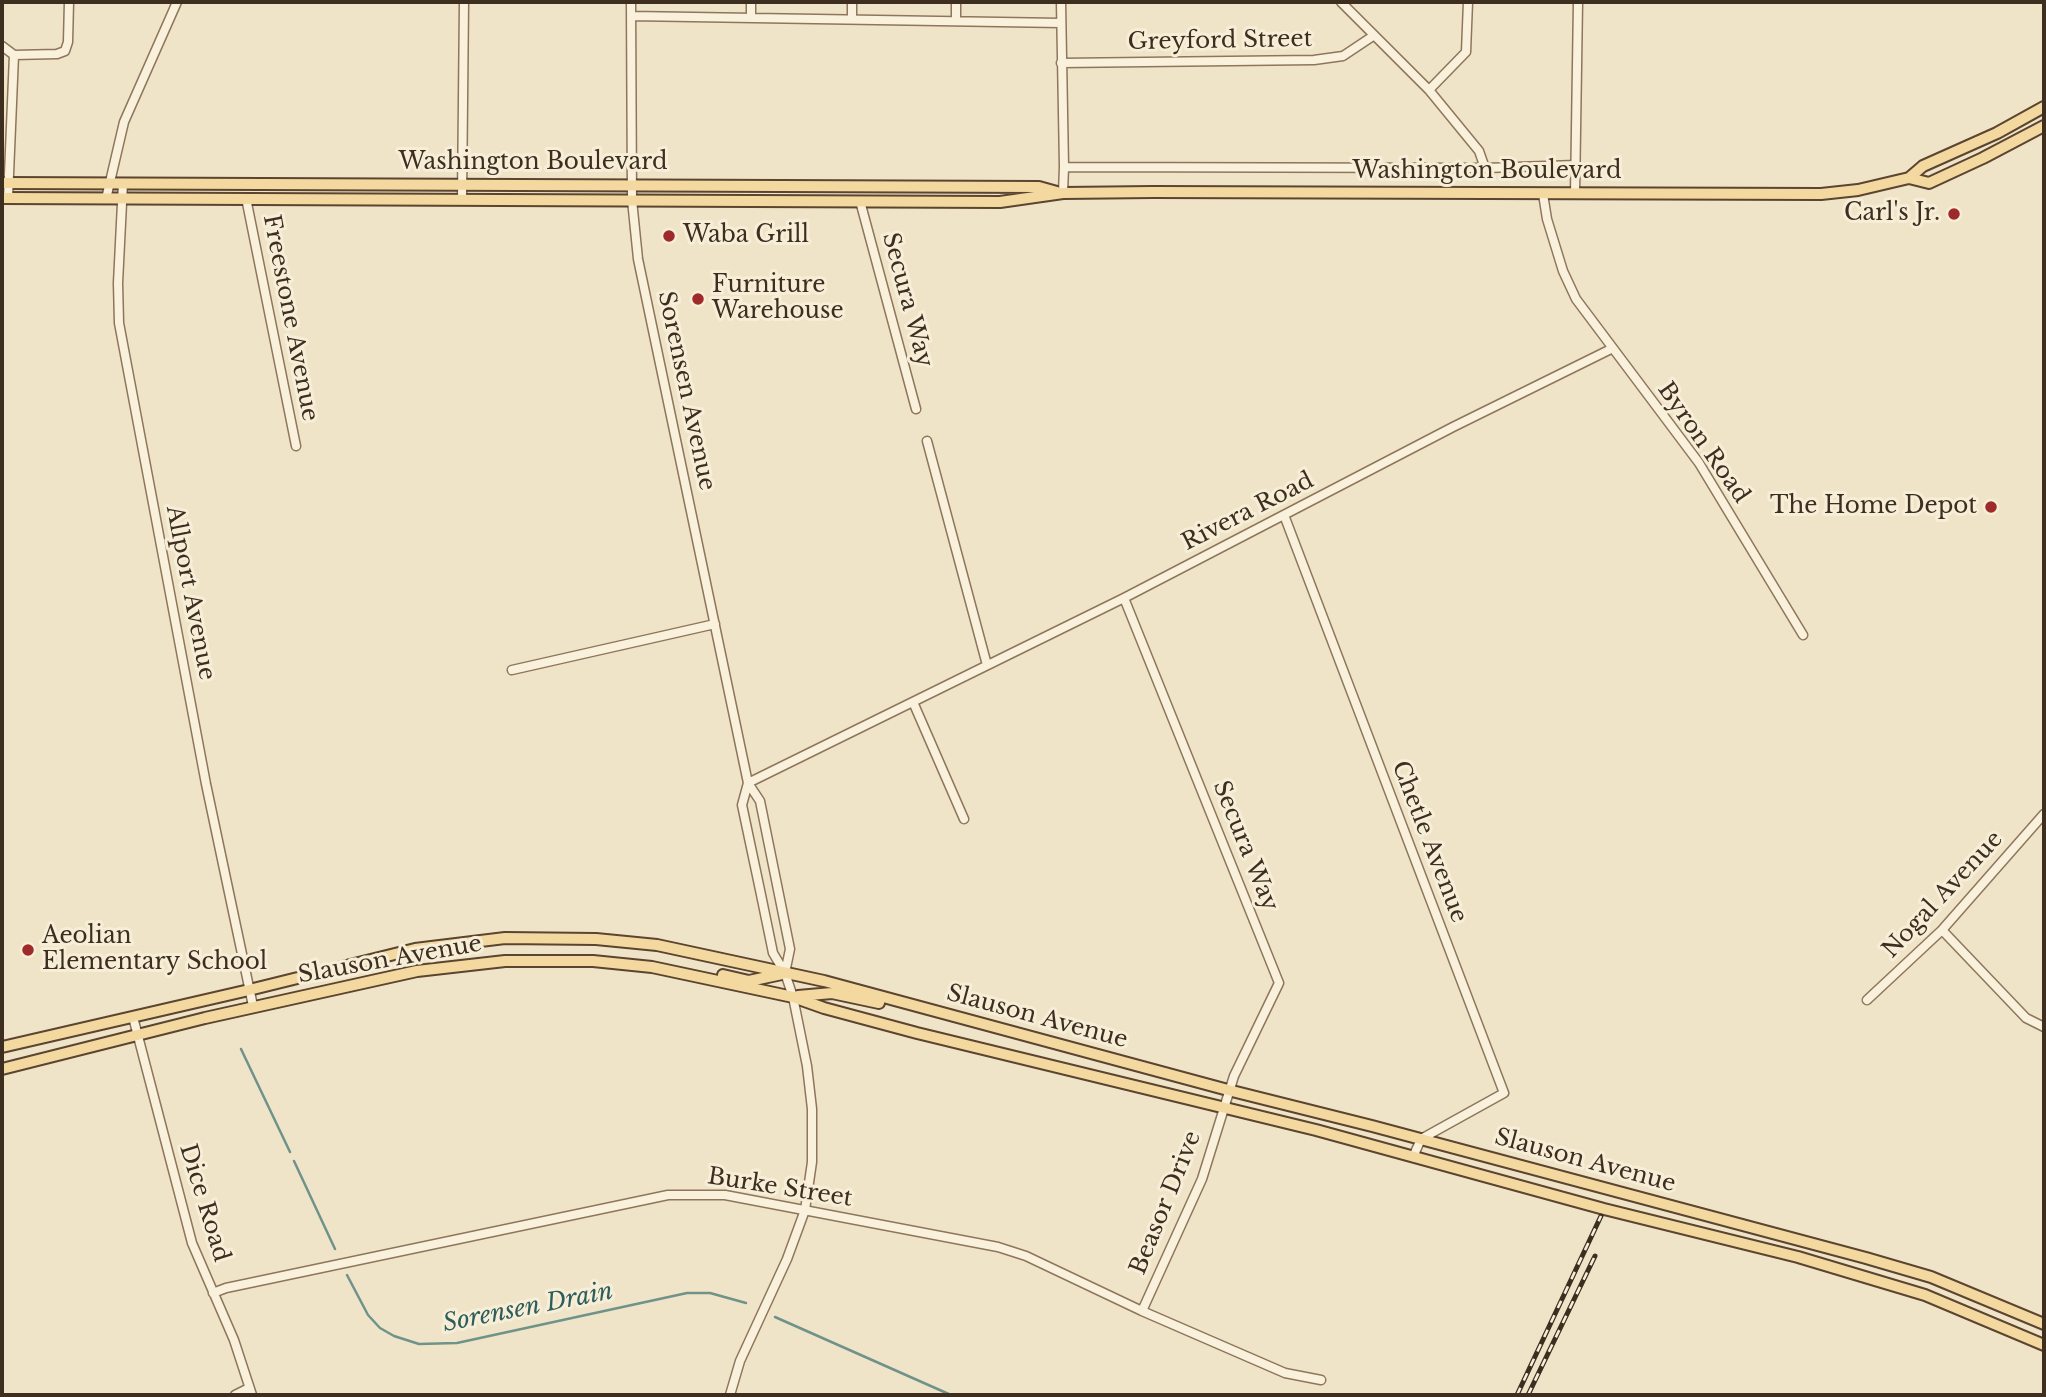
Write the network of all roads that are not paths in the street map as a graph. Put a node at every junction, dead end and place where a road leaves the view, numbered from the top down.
1 (69, 2) edge
2 (177, 2) edge
3 (464, 2) edge
4 (631, 2) edge
5 (751, 2) edge
6 (852, 2) edge
7 (956, 2) edge
8 (1061, 2) edge
9 (1341, 2) edge
10 (1468, 2) edge
11 (1578, 2) edge
12 (631, 16) junction
13 (751, 18) junction
14 (852, 19) junction
15 (956, 21) junction
16 (1061, 23) junction
17 (1373, 36) junction
18 (2, 47) edge
19 (14, 55) junction
20 (1061, 63) junction
21 (1429, 90) junction
22 (2044, 107) edge
23 (2044, 125) edge
24 (1576, 165) junction
25 (1064, 167) junction
26 (1485, 168) junction
27 (1909, 178) junction
28 (5, 183) edge
29 (110, 183) junction
30 (123, 183) junction
31 (462, 184) junction
32 (632, 185) junction
33 (1063, 193) junction
34 (1544, 194) junction
35 (1575, 194) junction
36 (5, 198) edge
37 (122, 198) junction
38 (246, 198) junction
39 (106, 199) junction
40 (462, 199) junction
41 (632, 200) junction
42 (860, 201) junction
43 (1611, 349) junction
44 (916, 409) dead end
45 (927, 441) dead end
46 (296, 446) dead end
47 (1284, 515) junction
48 (1124, 598) junction
49 (715, 624) junction
50 (1803, 635) dead end
51 (987, 665) junction
52 (512, 670) dead end
53 (913, 702) junction
54 (748, 783) junction
55 (2044, 814) edge
56 (964, 819) dead end
57 (1942, 930) junction
58 (666, 970) junction
59 (785, 973) junction
60 (249, 990) junction
61 (793, 997) junction
62 (1867, 1000) dead end
63 (894, 1001) junction
64 (253, 1006) junction
65 (134, 1017) junction
66 (2044, 1027) edge
67 (138, 1035) junction
68 (2, 1047) edge
69 (2, 1069) edge
70 (1228, 1090) junction
71 (1223, 1107) junction
72 (1421, 1139) junction
73 (1413, 1157) junction
74 (805, 1210) junction
75 (1724, 1220) junction
76 (1718, 1238) junction
77 (1805, 1241) junction
78 (1798, 1257) junction
79 (213, 1293) junction
80 (1142, 1311) junction
81 (2044, 1324) edge
82 (2044, 1345) edge
83 (1321, 1380) dead end
84 (251, 1392) edge
85 (234, 1395) edge
86 (730, 1395) edge

1 - 19 street
2 - 29 street
3 - 31 street
4 - 12 street, Sorensen Avenue
5 - 13 street
6 - 14 street
7 - 15 street
8 - 16 street
9 - 17 street
10 - 21 street
11 - 24 street
12 - 13 street
12 - 32 street, Sorensen Avenue
13 - 14 street
14 - 15 street
15 - 16 street
16 - 20 street
17 - 20 street, Greyford Street
17 - 21 street
18 - 19 street
19 - 28 street
20 - 25 street
21 - 26 street
22 - 27 main road, Washington Boulevard
23 - 27 main road, Washington Boulevard
24 - 26 street, Washington Boulevard
24 - 35 street
25 - 26 street, Washington Boulevard
25 - 33 street
27 - 35 main road, Washington Boulevard
28 - 29 main road, Washington Boulevard
28 - 36 street
29 - 30 main road, Washington Boulevard
29 - 39 street
30 - 31 main road, Washington Boulevard
30 - 37 street, Allport Avenue
31 - 32 main road, Washington Boulevard
31 - 40 street
32 - 33 main road, Washington Boulevard
32 - 41 street, Sorensen Avenue
33 - 34 main road, Washington Boulevard
33 - 42 main road, Washington Boulevard
34 - 35 main road, Washington Boulevard
34 - 43 street
36 - 39 main road, Washington Boulevard
37 - 38 main road, Washington Boulevard
37 - 39 main road, Washington Boulevard
37 - 60 street, Allport Avenue
38 - 40 main road, Washington Boulevard
38 - 46 street, Freestone Avenue
40 - 41 main road, Washington Boulevard
41 - 42 main road, Washington Boulevard
41 - 49 street, Sorensen Avenue
42 - 44 street, Secura Way
43 - 47 street, Rivera Road
43 - 50 street, Byron Road
45 - 51 street
47 - 48 street, Rivera Road
47 - 72 street, Chetle Avenue
48 - 51 street, Rivera Road
48 - 70 street, Secura Way
49 - 52 street
49 - 54 street, Sorensen Avenue
51 - 53 street, Rivera Road
53 - 54 street, Rivera Road
53 - 56 street
54 - 59 street, Sorensen Avenue
54 - 59 street, Sorensen Avenue
55 - 57 street, Nogal Avenue
57 - 62 street, Nogal Avenue
57 - 66 street
58 - 59 main road
58 - 61 main road, Slauson Avenue
58 - 64 main road, Slauson Avenue
59 - 60 main road, Slauson Avenue
59 - 61 street, Sorensen Avenue
59 - 63 main road, Slauson Avenue
60 - 64 street, Allport Avenue
60 - 65 main road, Slauson Avenue
61 - 63 main road
61 - 71 main road, Slauson Avenue
61 - 74 street, Sorensen Avenue
63 - 70 main road, Slauson Avenue
64 - 67 main road, Slauson Avenue
65 - 67 street, Dice Road
65 - 68 main road, Slauson Avenue
67 - 69 main road, Slauson Avenue
67 - 79 street, Dice Road
70 - 71 street, Secura Way
70 - 72 main road, Slauson Avenue
71 - 73 main road, Slauson Avenue
71 - 80 street, Beasor Drive
72 - 73 street
72 - 75 main road, Slauson Avenue
73 - 76 main road, Slauson Avenue
74 - 79 street, Burke Street
74 - 80 street, Burke Street
74 - 86 street, Sorensen Avenue
75 - 76 main road
75 - 77 main road, Slauson Avenue
76 - 78 main road, Slauson Avenue
77 - 78 main road
77 - 81 main road, Slauson Avenue
78 - 82 main road, Slauson Avenue
79 - 84 street, Dice Road
80 - 83 street, Burke Street
84 - 85 street

